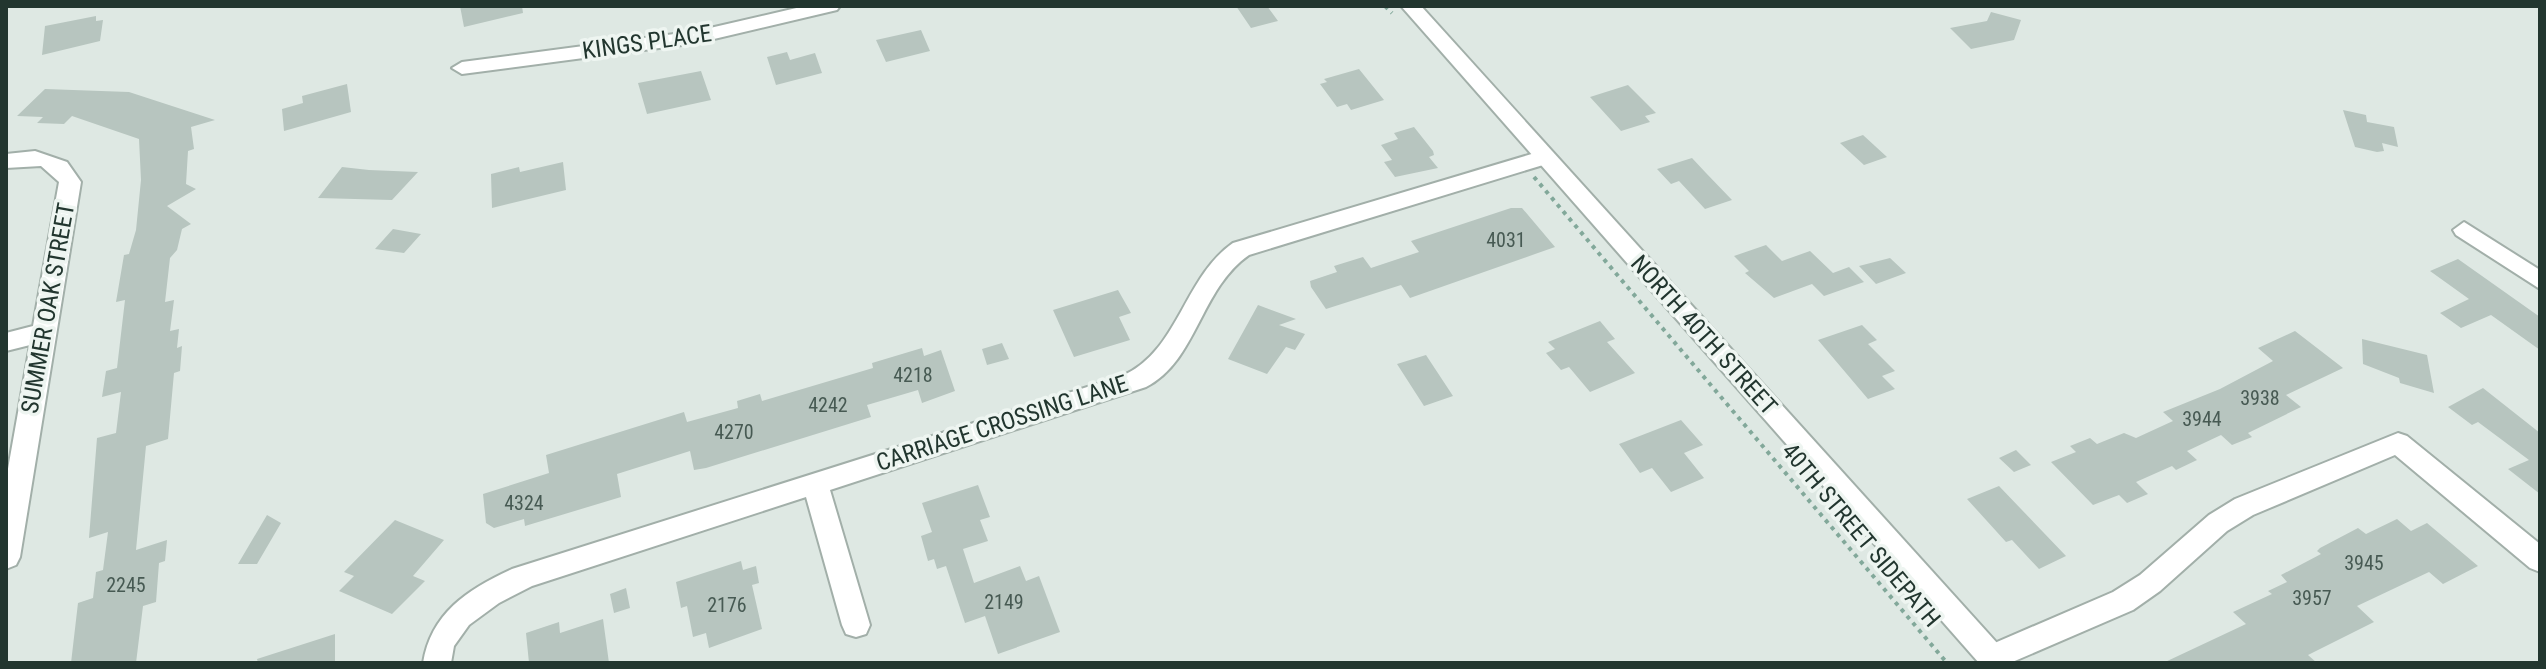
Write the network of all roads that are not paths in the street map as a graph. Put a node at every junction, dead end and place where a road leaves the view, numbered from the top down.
1 (830, 6) edge
2 (1411, 6) edge
3 (462, 68) dead end
4 (6, 161) edge
5 (1538, 165) junction
6 (2464, 230) dead end
7 (2540, 281) edge
8 (45, 332) junction
9 (6, 342) edge
10 (815, 484) junction
11 (6, 557) edge
12 (2540, 560) edge
13 (856, 625) dead end
14 (1995, 660) edge
15 (437, 663) edge

1 - 3 street, KINGS PLACE
2 - 5 street, NORTH 40TH STREET
4 - 8 street, SUMMER OAK STREET
5 - 10 street, CARRIAGE CROSSING LANE
5 - 14 street, NORTH 40TH STREET
6 - 7 street
8 - 9 street
8 - 11 street, SUMMER OAK STREET
10 - 13 street
10 - 15 street, CARRIAGE CROSSING LANE
12 - 14 street

